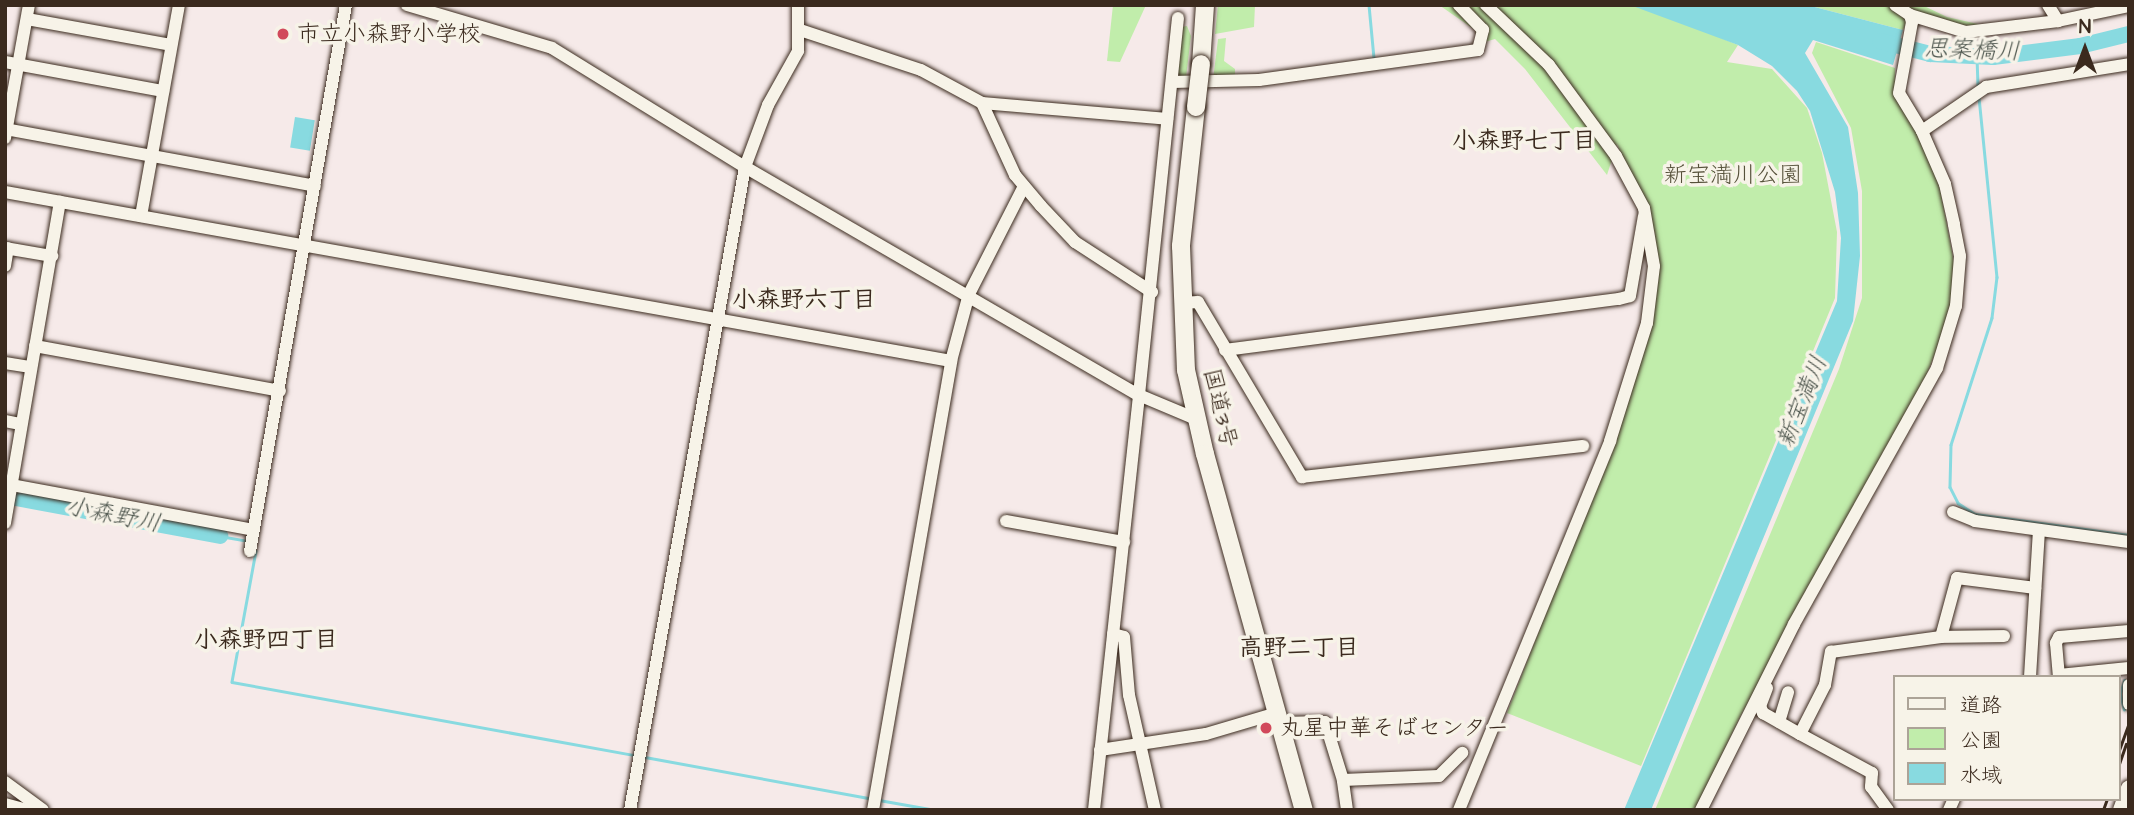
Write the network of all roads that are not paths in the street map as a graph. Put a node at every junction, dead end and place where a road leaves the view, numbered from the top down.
1 (30, 5) edge
2 (178, 5) edge
3 (346, 5) edge
4 (407, 5) edge
5 (798, 5) edge
6 (1205, 5) edge
7 (1459, 5) edge
8 (1486, 5) edge
9 (1895, 5) edge
10 (2048, 5) edge
11 (2123, 7) edge
12 (1178, 18) dead end
13 (27, 19) junction
14 (1911, 19) junction
15 (2058, 21) junction
16 (800, 30) junction
17 (171, 45) junction
18 (12, 63) edge
19 (2129, 64) edge
20 (1171, 82) junction
21 (163, 91) junction
22 (982, 103) junction
23 (1167, 119) junction
24 (1922, 131) junction
25 (6, 132) edge
26 (151, 156) junction
27 (746, 167) junction
28 (315, 186) junction
29 (1024, 186) junction
30 (5, 192) edge
31 (61, 202) junction
32 (1645, 212) junction
33 (141, 216) junction
34 (305, 246) junction
35 (7, 248) edge
36 (52, 256) junction
37 (5, 266) edge
38 (1152, 292) junction
39 (968, 294) junction
40 (1181, 303) junction
41 (717, 321) junction
42 (35, 346) junction
43 (1225, 350) junction
44 (951, 361) junction
45 (5, 363) edge
46 (31, 367) junction
47 (279, 391) junction
48 (1139, 395) junction
49 (1196, 419) junction
50 (5, 421) edge
51 (21, 424) junction
52 (1583, 446) dead end
53 (8, 485) edge
54 (6, 508) edge
55 (1953, 512) dead end
56 (1006, 521) dead end
57 (5, 523) edge
58 (253, 530) junction
59 (2039, 530) junction
60 (1124, 542) junction
61 (2129, 542) edge
62 (250, 551) dead end
63 (2035, 588) junction
64 (2129, 631) edge
65 (1113, 634) junction
66 (2004, 636) dead end
67 (1941, 637) junction
68 (2129, 668) edge
69 (1769, 671) junction
70 (2030, 675) edge
71 (2129, 685) edge
72 (1788, 692) dead end
73 (2129, 704) edge
74 (1279, 718) junction
75 (1779, 722) junction
76 (1800, 734) junction
77 (1139, 745) junction
78 (1100, 750) junction
79 (1462, 753) dead end
80 (1343, 780) junction
81 (5, 782) edge
82 (2129, 788) edge
83 (5, 804) edge
84 (27, 810) edge
85 (43, 810) edge
86 (630, 810) edge
87 (873, 810) edge
88 (1094, 810) edge
89 (1155, 810) edge
90 (1304, 810) edge
91 (1347, 810) edge
92 (1459, 810) edge
93 (1700, 810) edge
94 (1888, 810) edge
95 (2120, 810) edge

1 - 13 street
2 - 17 street
3 - 28 street
4 - 27 street
5 - 16 street
6 - 40 highway, 国道3号, bridge
7 - 20 street
8 - 32 street
9 - 14 street
10 - 15 street
11 - 15 street
12 - 20 street
13 - 17 street
13 - 18 street
14 - 15 street
14 - 24 street
16 - 22 street
16 - 27 street
17 - 21 street
18 - 21 street
18 - 25 street
19 - 24 street
20 - 23 street
21 - 26 street
22 - 23 street
22 - 29 street
23 - 38 street
24 - 69 street
25 - 26 street
26 - 28 street
26 - 33 street
27 - 39 street
27 - 41 street
28 - 34 street
29 - 38 street
29 - 39 street
30 - 31 street
31 - 33 street
31 - 36 street
32 - 43 street
32 - 92 street
33 - 34 street
34 - 41 street
34 - 47 street
35 - 36 street
35 - 37 street
36 - 42 street
38 - 48 street
39 - 44 street
39 - 48 street
40 - 43 street
40 - 49 highway, 国道3号
41 - 44 street
41 - 86 street
42 - 46 street
42 - 47 street
43 - 52 street
44 - 87 street
45 - 46 street
46 - 51 street
47 - 58 street
48 - 49 street
48 - 60 street
49 - 74 highway, 国道3号
50 - 51 street
51 - 53 street
53 - 54 street
53 - 58 street
54 - 57 street
55 - 59 street
56 - 60 street
58 - 62 street
59 - 61 street
59 - 63 street
60 - 65 street
63 - 67 street
63 - 70 street
64 - 68 street
65 - 77 street
65 - 78 street
66 - 67 street
67 - 76 street
69 - 75 street
69 - 93 street
71 - 73 street
72 - 75 street
74 - 77 street
74 - 80 street
74 - 90 highway, 国道3号
75 - 76 street
76 - 94 street
77 - 78 street
77 - 89 street
78 - 88 street
79 - 80 street
80 - 91 street
81 - 85 street
82 - 95 main road
83 - 84 street

